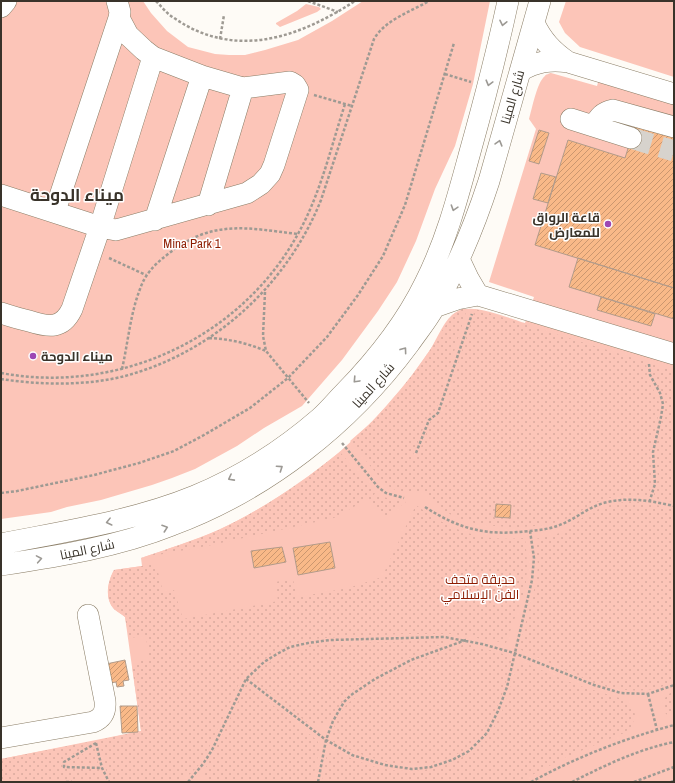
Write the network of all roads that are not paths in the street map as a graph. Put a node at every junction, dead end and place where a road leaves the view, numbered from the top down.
1 (6, 1) edge
2 (508, 1) edge
3 (540, 1) edge
4 (1, 7) edge
5 (118, 9) edge
6 (534, 23) junction
7 (499, 45) junction
8 (153, 56) junction
9 (523, 62) junction
10 (568, 62) junction
11 (202, 76) junction
12 (243, 88) junction
13 (674, 94) edge
14 (571, 119) dead end
15 (594, 126) junction
16 (674, 127) edge
17 (631, 138) tunnel mouth
18 (1, 195) edge
19 (208, 205) junction
20 (55, 211) junction
21 (156, 220) junction
22 (100, 227) junction
23 (459, 259) junction
24 (478, 295) junction
25 (434, 307) junction
26 (1, 313) edge
27 (674, 354) edge
28 (326, 424) junction
29 (1, 544) edge
30 (1, 565) edge
31 (88, 615) dead end
32 (1, 738) edge

1 - 4 street
2 -> 7 street, شارع المينا
3 - 6 street, شارع المينا
5 - 8 street
5 - 20 street
6 - 9 street, شارع المينا
6 - 10 street
7 - 9 street
7 -> 28 street, شارع المينا
8 - 11 street
8 - 22 street
9 - 10 street
23 -> 9 street, شارع المينا
10 - 13 street
11 - 12 street
11 - 21 street
12 - 19 street
12 - 19 street
14 - 15 street
15 - 16 street
15 - 17 street
18 - 20 street
19 - 21 street
20 - 22 street
21 - 22 street
22 - 26 street
23 - 24 street
23 - 25 street, شارع المينا
24 - 25 street
24 - 27 street
28 -> 25 street, شارع المينا
28 -> 29 street, شارع المينا
30 -> 28 street, شارع المينا
31 - 32 street

